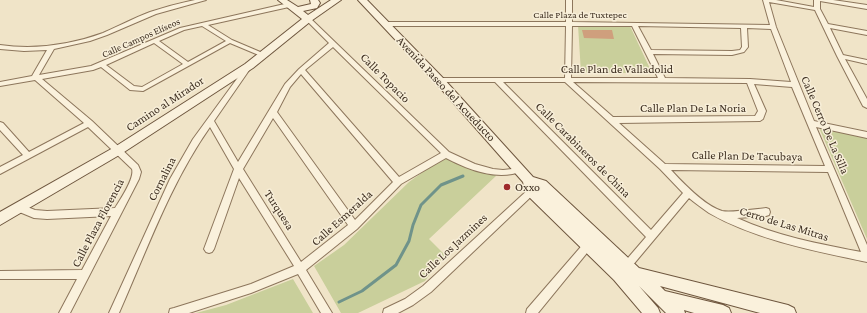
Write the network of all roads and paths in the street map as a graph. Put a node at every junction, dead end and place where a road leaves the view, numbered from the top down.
1 (203, 0) edge
2 (314, 0) edge
3 (337, 0) edge
4 (362, 0) edge
5 (569, 0) edge
6 (767, 0) edge
7 (816, 0) edge
8 (822, 0) edge
9 (288, 5) edge
10 (867, 7) edge
11 (818, 9) junction
12 (308, 19) junction
13 (203, 24) junction
14 (386, 24) junction
15 (634, 24) junction
16 (568, 25) junction
17 (744, 26) junction
18 (826, 26) junction
19 (773, 27) junction
20 (867, 33) edge
21 (155, 40) junction
22 (230, 41) junction
23 (333, 43) junction
24 (52, 46) junction
25 (4, 48) edge
26 (0, 52) edge
27 (648, 52) junction
28 (262, 55) junction
29 (840, 56) junction
30 (867, 62) edge
31 (188, 65) junction
32 (102, 66) junction
33 (249, 66) junction
34 (301, 70) junction
35 (35, 78) junction
36 (439, 80) junction
37 (497, 80) junction
38 (663, 80) junction
39 (568, 81) junction
40 (750, 81) junction
41 (0, 84) edge
42 (794, 85) junction
43 (864, 95) edge
44 (867, 106) edge
45 (273, 112) junction
46 (611, 120) junction
47 (210, 121) junction
48 (89, 123) junction
49 (811, 123) junction
50 (0, 124) edge
51 (867, 135) edge
52 (117, 151) junction
53 (446, 154) junction
54 (28, 156) junction
55 (663, 167) junction
56 (520, 169) junction
57 (238, 170) junction
58 (831, 170) junction
59 (0, 171) edge
60 (398, 182) junction
61 (534, 185) junction
62 (688, 193) junction
63 (20, 208) junction
64 (117, 212) junction
65 (766, 212) dead end
66 (720, 215) junction
67 (0, 219) edge
68 (354, 226) junction
69 (651, 236) junction
70 (588, 245) junction
71 (209, 249) dead end
72 (867, 257) edge
73 (301, 268) junction
74 (84, 274) junction
75 (627, 274) junction
76 (0, 275) edge
77 (662, 298) junction
78 (648, 312) edge
79 (64, 313) edge
80 (114, 313) edge
81 (174, 313) edge
82 (327, 313) edge
83 (388, 313) edge
84 (531, 313) edge
85 (678, 313) edge
86 (723, 313) edge
87 (788, 313) edge

1 - 24 street
2 - 9 street
3 - 12 street, Camino al Mirador
4 - 14 street, Avenida Paseo del Acueducto
5 - 16 street
6 - 11 street
6 - 19 street, Calle Cerro De La Silla
7 - 11 street
8 - 10 street
9 - 12 street
9 - 13 street, Calle Campos Elíseos
11 - 18 street
12 - 23 street, Calle Topacio
12 - 28 street, Camino al Mirador
13 - 21 street, Calle Campos Elíseos
13 - 22 street
14 - 16 street, Calle Plaza de Tuxtepec
14 - 36 street, Avenida Paseo del Acueducto
15 - 16 street, Calle Plaza de Tuxtepec
15 - 17 street, Calle Plaza de Tuxtepec
15 - 27 street
16 - 39 street
17 - 19 street, Calle Plaza de Tuxtepec
17 - 27 street
18 - 20 street
18 - 29 street
19 - 42 street, Calle Cerro De La Silla
21 - 31 street
21 - 32 street, Calle Campos Elíseos
22 - 28 street
22 - 31 street
23 - 34 street
23 - 53 street, Calle Topacio
24 - 25 street
24 - 35 street
25 - 26 street
27 - 38 street
28 - 33 street, Camino al Mirador
29 - 30 street
29 - 43 street
31 - 32 street
32 - 35 street, Calle Campos Elíseos
33 - 47 street, Cornalina
33 - 52 street, Camino al Mirador
34 - 45 street
34 - 60 street
35 - 41 street, Calle Campos Elíseos
35 - 48 street, Calle Plaza Florencia
36 - 37 street, Calle Plan de Valladolid
36 - 56 street, Avenida Paseo del Acueducto
37 - 39 street, Calle Plan de Valladolid
37 - 69 street, Calle Carabineros de China
38 - 39 street, Calle Plan de Valladolid
38 - 40 street, Calle Plan de Valladolid
39 - 46 street, Cerro de Las Mitras
40 - 42 street, Calle Plan de Valladolid
40 - 46 street, Calle Plan De La Noria
42 - 49 street, Calle Cerro De La Silla
43 - 44 street
45 - 57 street
45 - 68 street
46 - 55 street, Cerro de Las Mitras
47 - 57 street, Turquesa
47 - 80 street, Cornalina
48 - 52 street, Calle Plaza Florencia
48 - 54 street
49 - 51 street
49 - 58 street, Calle Cerro De La Silla
50 - 54 street
52 - 63 street, Camino al Mirador
52 - 64 street, Calle Plaza Florencia
53 - 56 street
53 - 60 street, Calle Esmeralda
54 - 59 street
55 - 58 street, Calle Plan De Tacubaya
55 - 62 street, Cerro de Las Mitras
56 - 61 street, Avenida Paseo del Acueducto
57 - 71 street
57 - 73 street, Turquesa
58 - 72 street, Calle Cerro De La Silla
60 - 68 street, Calle Esmeralda
61 - 70 street, Avenida Paseo del Acueducto
61 - 75 street, Avenida Paseo del Acueducto
61 - 83 street, Calle Los Jazmines
62 - 66 street, Cerro de Las Mitras
62 - 69 street
63 - 64 street
63 - 67 street, Camino al Mirador
64 - 74 street, Calle Plaza Florencia
65 - 66 street
66 - 72 street, Cerro de Las Mitras
68 - 73 street, Calle Esmeralda
69 - 75 street
70 - 75 street, Avenida Paseo del Acueducto
70 - 84 street
73 - 81 street, Calle Esmeralda
73 - 82 street, Turquesa
74 - 76 street
74 - 79 street, Calle Plaza Florencia
75 - 77 street, Avenida Paseo del Acueducto
75 - 78 street, Avenida Paseo del Acueducto
75 - 87 street
77 - 78 street
77 - 85 street, Avenida Paseo del Acueducto
77 - 86 street

